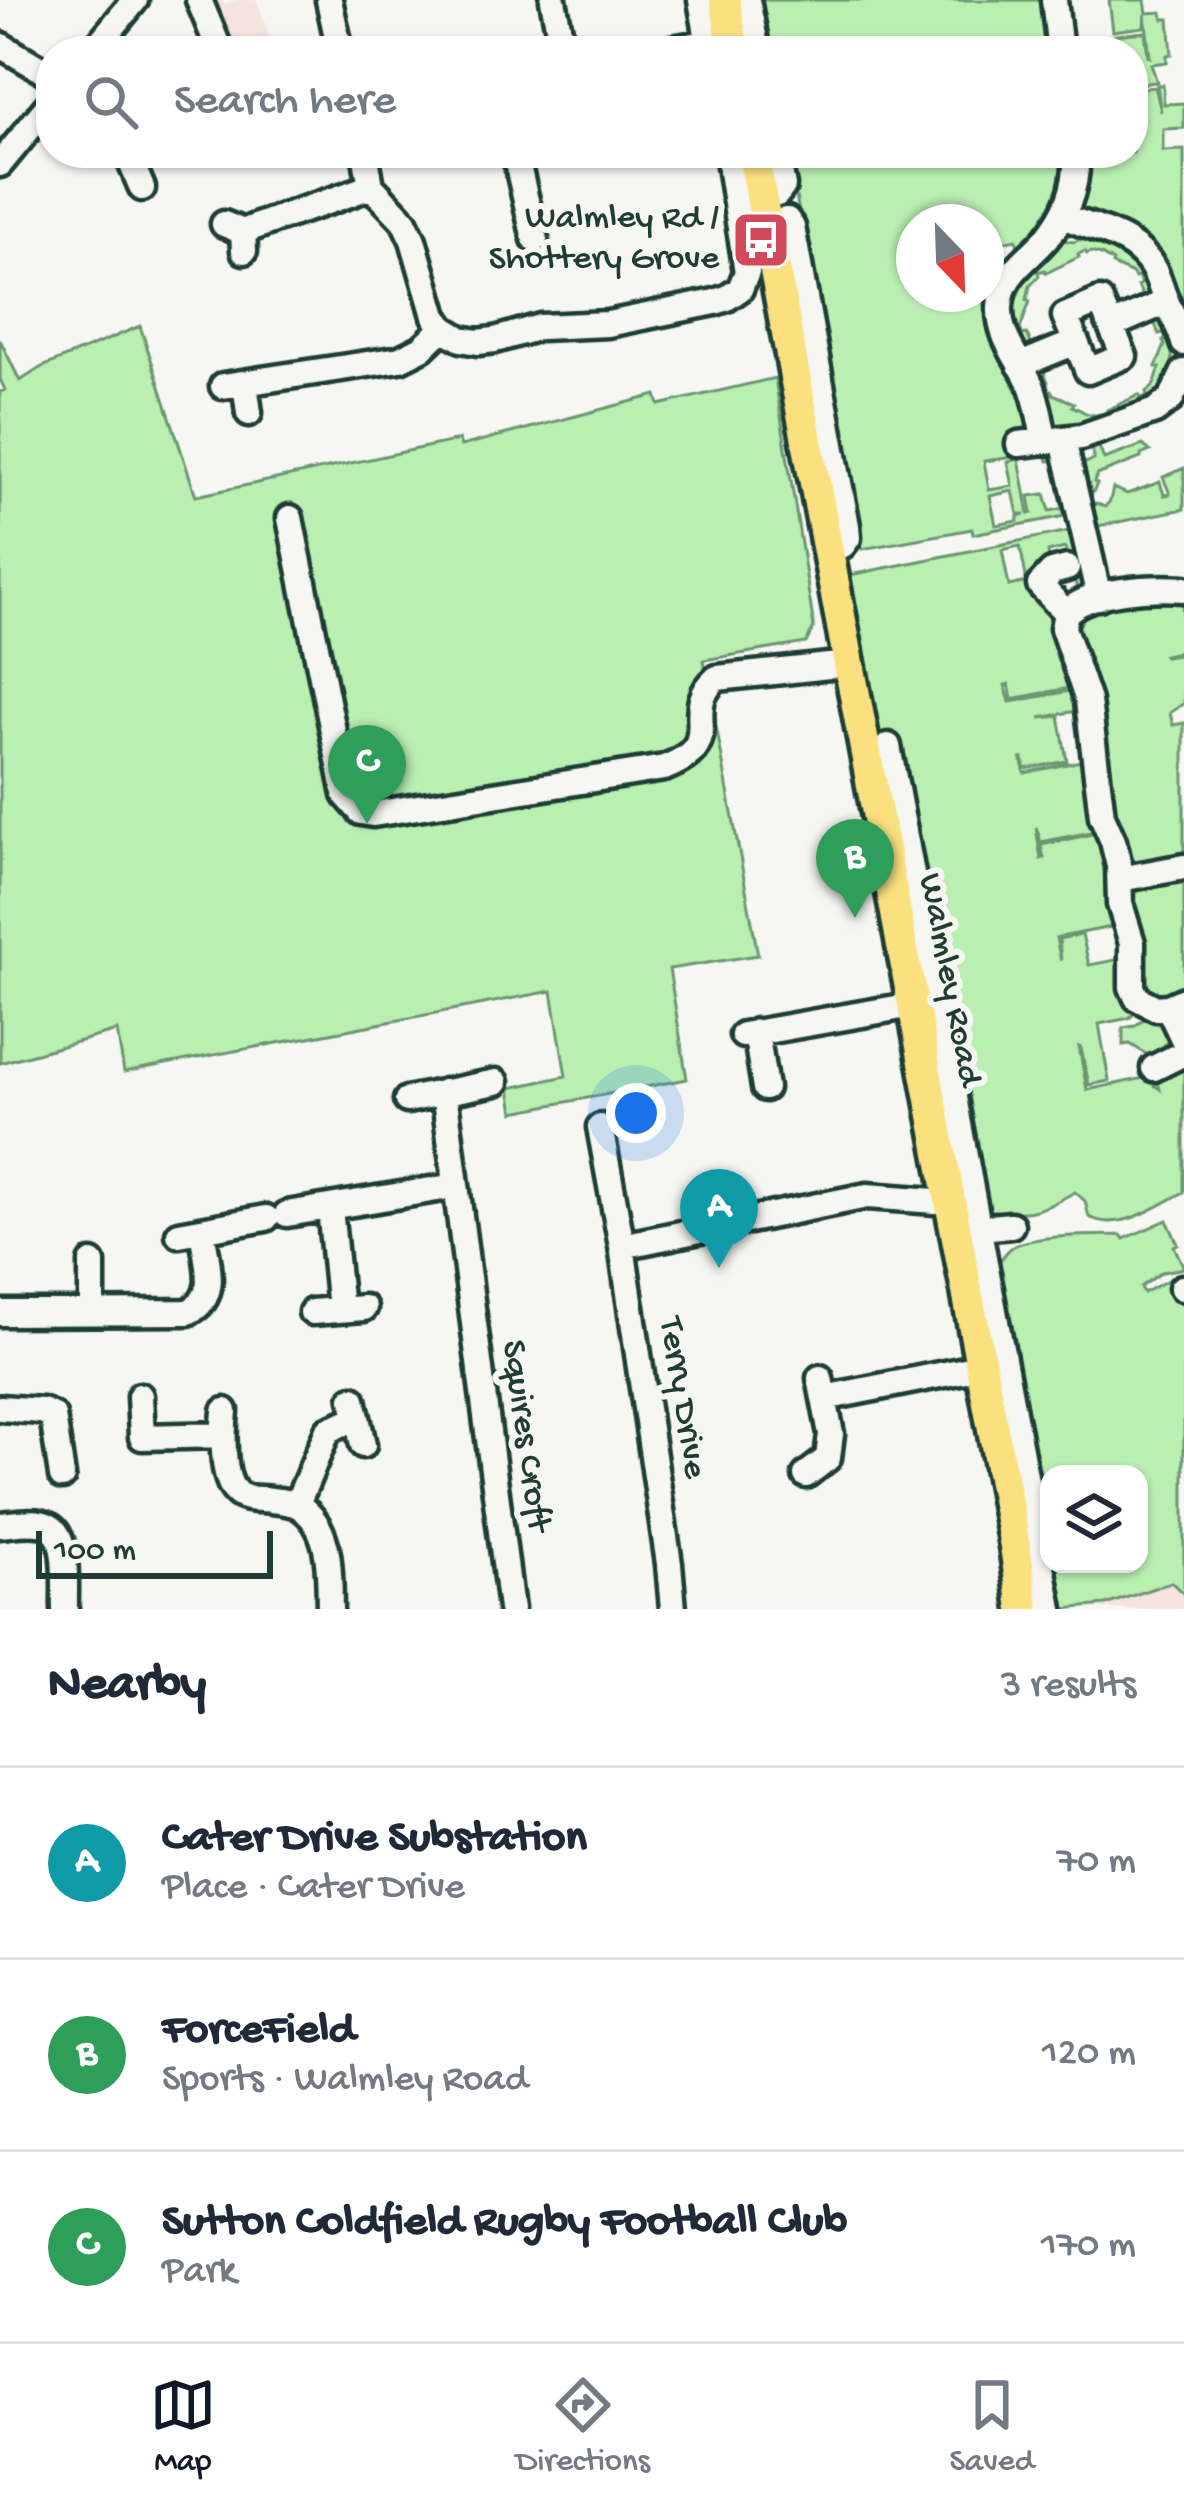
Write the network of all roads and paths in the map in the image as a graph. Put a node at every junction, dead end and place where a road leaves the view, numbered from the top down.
1 (135, 0) edge
2 (199, 0) edge
3 (329, 0) edge
4 (553, 0) edge
5 (700, 0) edge
6 (725, 0) edge
7 (747, 0) edge
8 (1054, 0) edge
9 (105, 36) edge
10 (214, 36) edge
11 (337, 36) edge
12 (560, 36) edge
13 (721, 36) edge
14 (727, 36) edge
15 (732, 36) edge
16 (1058, 36) edge
17 (0, 45) edge
18 (36, 66) edge
19 (36, 120) edge
20 (0, 164) edge
21 (133, 168) edge
22 (368, 168) edge
23 (520, 168) edge
24 (730, 168) edge
25 (756, 168) edge
26 (779, 168) edge
27 (1077, 168) edge
28 (371, 186) junction
29 (142, 188) dead end
30 (764, 210) junction
31 (1063, 216) junction
32 (539, 225) dead end
33 (237, 236) dead end
34 (1166, 302) junction
35 (443, 328) junction
36 (1184, 343) edge
37 (1020, 365) junction
38 (1184, 372) edge
39 (249, 413) dead end
40 (1054, 440) junction
41 (1019, 445) dead end
42 (290, 518) dead end
43 (1067, 568) dead end
44 (1184, 589) edge
45 (1099, 597) junction
46 (1066, 613) junction
47 (848, 664) junction
48 (882, 755) junction
49 (1184, 867) edge
50 (1120, 879) junction
51 (1176, 1004) edge
52 (913, 1005) junction
53 (1184, 1041) edge
54 (1184, 1053) edge
55 (1154, 1068) dead end
56 (496, 1082) dead end
57 (765, 1088) dead end
58 (444, 1092) junction
59 (406, 1100) dead end
60 (600, 1127) dead end
61 (455, 1186) junction
62 (330, 1208) junction
63 (965, 1217) junction
64 (1011, 1225) dead end
65 (622, 1246) junction
66 (92, 1264) dead end
67 (92, 1311) junction
68 (312, 1312) dead end
69 (0, 1313) edge
70 (980, 1366) junction
71 (140, 1396) dead end
72 (0, 1408) edge
73 (363, 1445) dead end
74 (806, 1475) dead end
75 (62, 1476) dead end
76 (297, 1504) junction
77 (0, 1525) edge
78 (1026, 1545) junction
79 (65, 1609) edge
80 (330, 1609) edge
81 (511, 1609) edge
82 (673, 1609) edge
83 (1024, 1609) edge
84 (1050, 1609) edge

1 - 9 street
2 - 10 street
3 - 11 street
4 - 12 street
5 - 13 street
6 - 14 main road
7 - 15 street
8 - 16 street
17 - 18 street
19 - 20 street
21 - 29 street
22 - 28 street
23 - 32 street
24 - 35 street
25 - 30 main road, Walmley Road
26 - 30 street
27 - 31 street
28 - 33 street
28 - 35 street
30 - 47 main road, Walmley Road
31 - 34 street
31 - 37 street
34 - 36 street
34 - 37 street
35 - 39 street
37 - 40 street
38 - 40 street
40 - 41 street
40 - 45 street
42 - 47 street
43 - 46 street
44 - 45 street
45 - 46 street
46 - 50 street
47 - 48 main road, Walmley Road
48 - 52 main road, Walmley Road
48 - 63 street
49 - 50 street
50 - 51 street
51 - 53 street
52 - 57 street
52 - 63 main road, Walmley Road
54 - 55 street
56 - 58 street
58 - 59 street
58 - 61 street, Squires Croft
60 - 65 street, Terry Drive
61 - 62 street
61 - 81 street, Squires Croft
62 - 67 street
62 - 68 street
63 - 64 street
63 - 65 street
63 - 70 main road, Walmley Road
63 - 78 street
65 - 82 street, Terry Drive
66 - 67 street
67 - 69 street
70 - 74 street
70 - 78 main road, Walmley Road
71 - 76 street
72 - 75 street
73 - 76 street
76 - 80 street
77 - 79 street
78 - 83 main road, Walmley Road
78 - 84 street

